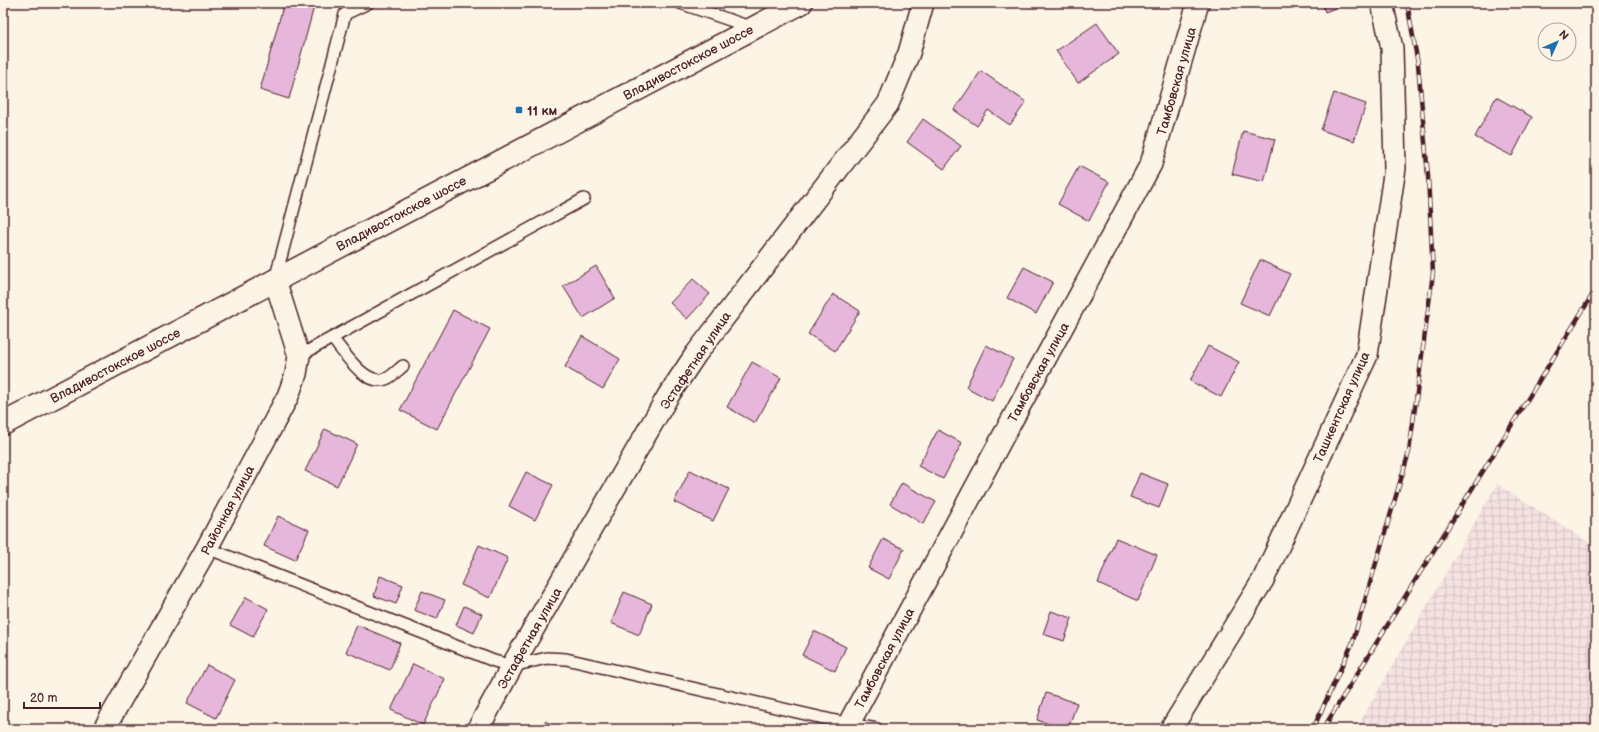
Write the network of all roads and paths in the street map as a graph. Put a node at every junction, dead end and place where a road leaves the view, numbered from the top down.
1 (368, 3) edge
2 (680, 3) edge
3 (800, 3) edge
4 (923, 3) edge
5 (1198, 3) edge
6 (1382, 3) edge
7 (753, 28) junction
8 (584, 199) dead end
9 (275, 280) junction
10 (332, 338) junction
11 (299, 356) junction
12 (403, 366) dead end
13 (3, 424) edge
14 (207, 548) junction
15 (512, 666) junction
16 (847, 726) edge
17 (104, 729) edge
18 (478, 729) edge
19 (877, 729) edge
20 (1171, 729) edge

1 - 9 lane
2 - 7 lane
3 - 7 main road, Владивостокское шоссе
4 - 15 street, Эстафетная улица
5 - 16 street, Тамбовская улица
6 - 20 street, Ташкентская улица
7 - 9 main road, Владивостокское шоссе
8 - 10 lane
9 - 11 street, Районная улица
9 - 13 main road, Владивостокское шоссе
10 - 11 lane
10 - 12 lane
11 - 14 street, Районная улица
14 - 15 lane
14 - 17 street, Районная улица
15 - 16 lane
15 - 18 street, Эстафетная улица
16 - 19 lane

